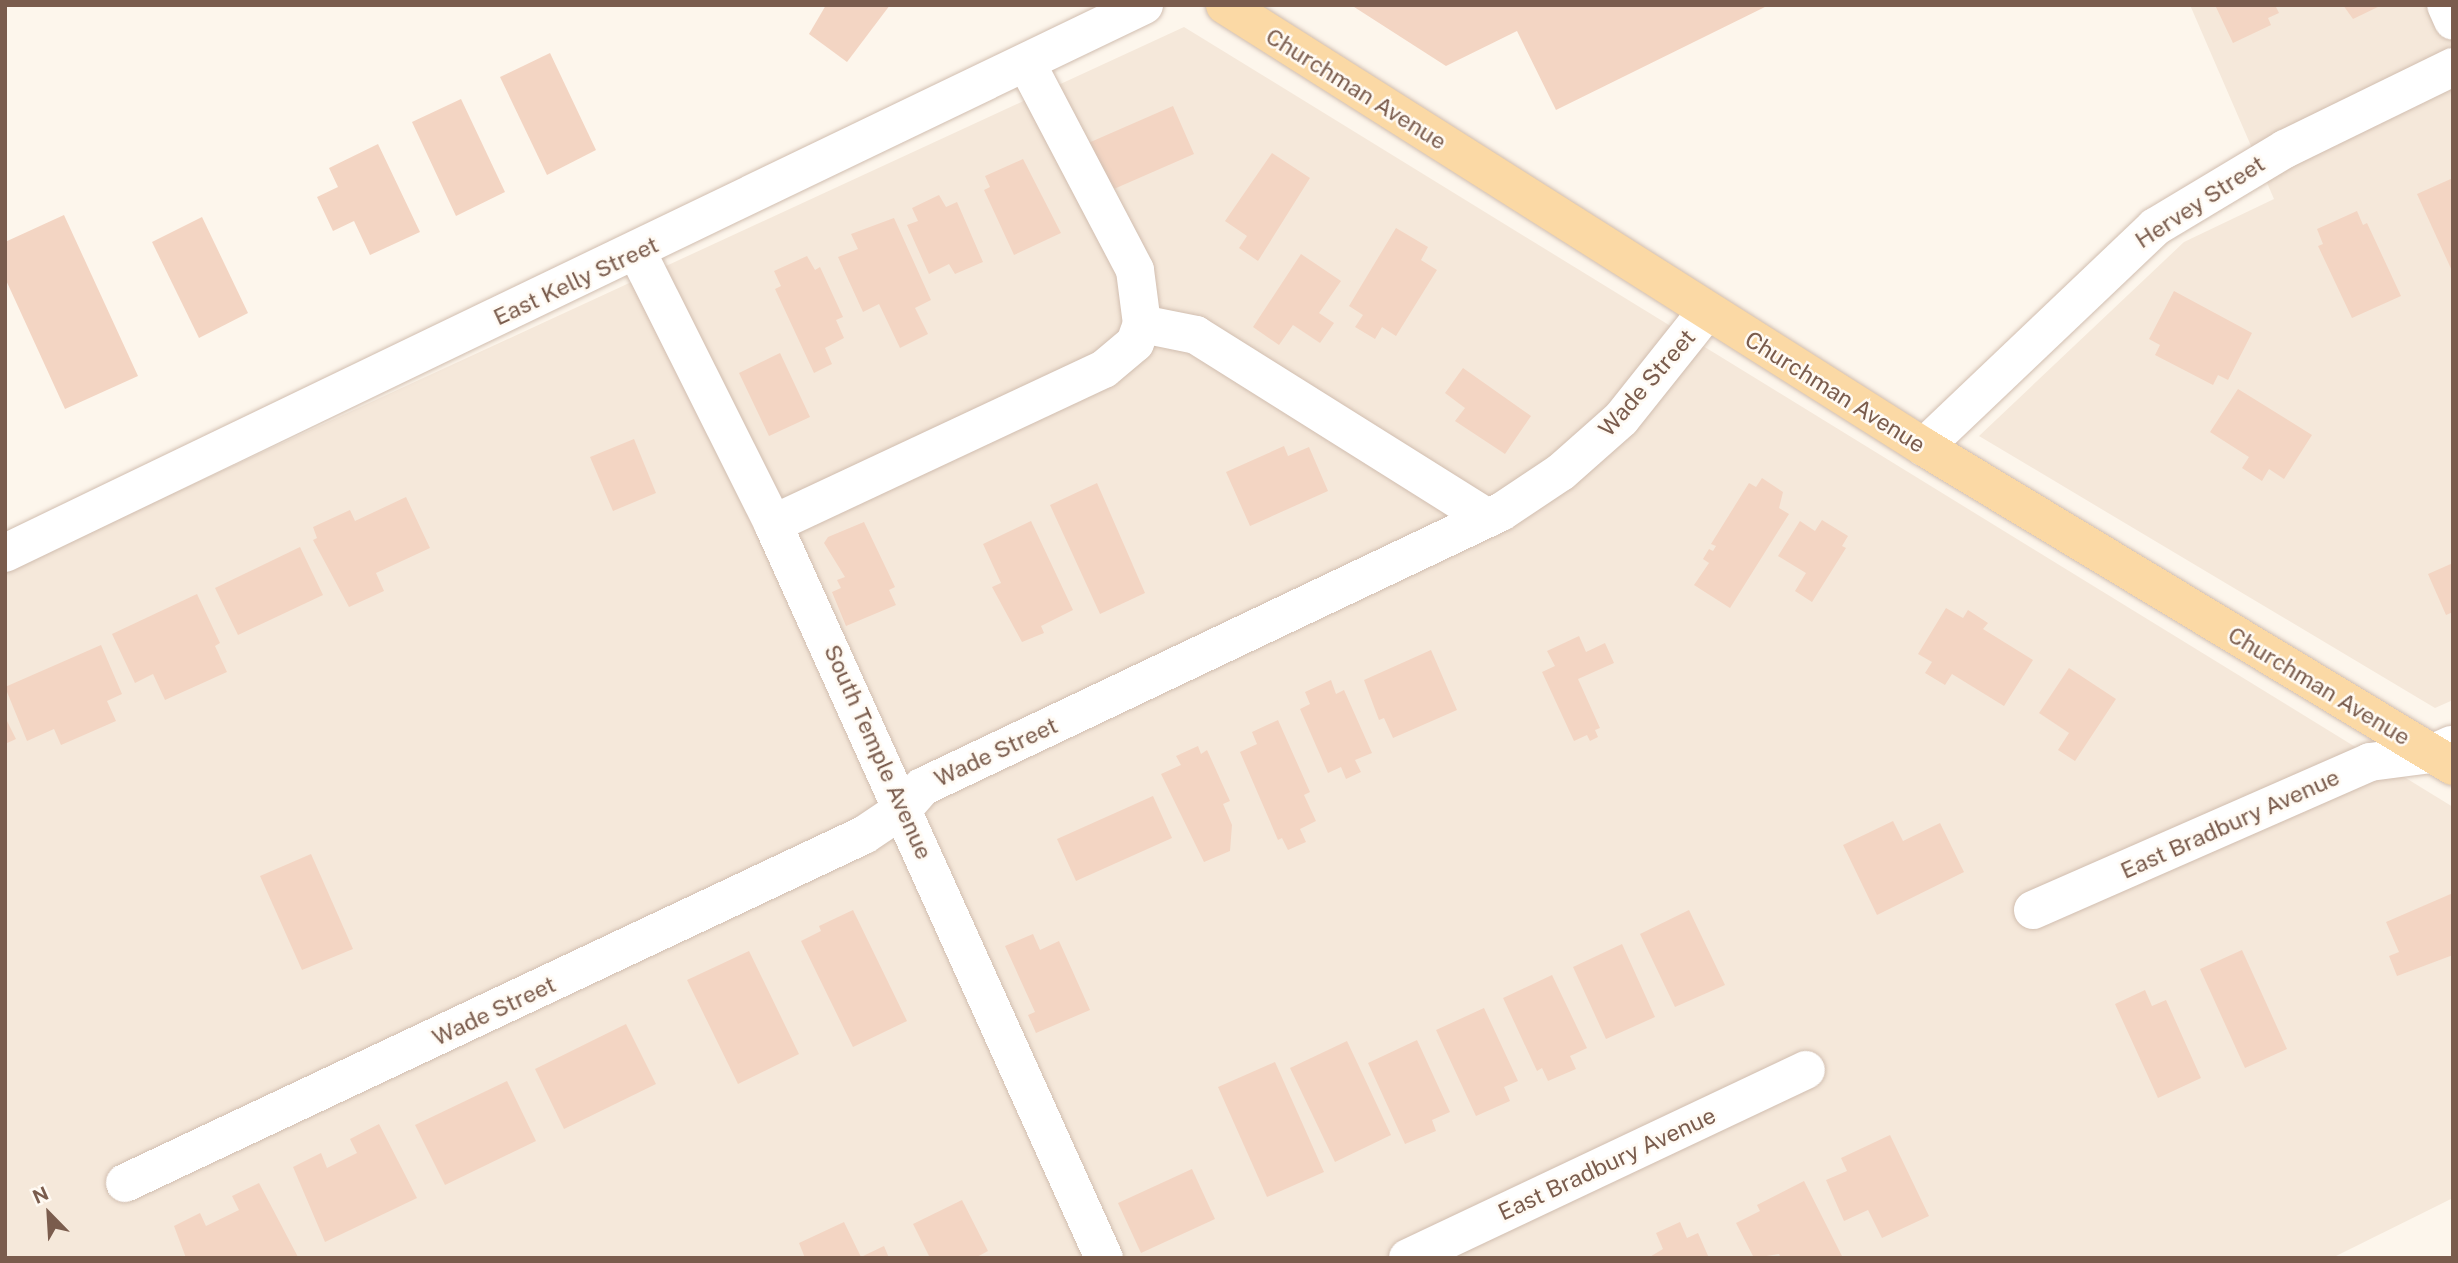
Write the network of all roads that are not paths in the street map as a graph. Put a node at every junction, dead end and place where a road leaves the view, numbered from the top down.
1 (1144, 5) edge
2 (1225, 5) edge
3 (2446, 5) edge
4 (2453, 21) edge
5 (1027, 64) junction
6 (2453, 67) edge
7 (637, 253) junction
8 (1706, 312) junction
9 (1142, 324) junction
10 (1924, 447) junction
11 (1488, 519) junction
12 (773, 524) junction
13 (5, 553) edge
14 (2446, 755) edge
15 (904, 808) junction
16 (2032, 910) dead end
17 (1806, 1070) dead end
18 (125, 1183) dead end
19 (1104, 1258) edge
20 (1408, 1258) edge

1 - 5 street, East Kelly Street
2 - 8 main road, Churchman Avenue
3 - 4 street
5 - 7 street, East Kelly Street
5 - 9 street
6 - 10 street, Hervey Street
7 - 12 street, South Temple Avenue
7 - 13 street, East Kelly Street
8 - 10 main road, Churchman Avenue
8 - 11 street, Wade Street
9 - 11 street
9 - 12 street
10 - 14 main road, Churchman Avenue
11 - 15 street, Wade Street
12 - 15 street, South Temple Avenue
14 - 16 street, East Bradbury Avenue
15 - 18 street, Wade Street
15 - 19 street, South Temple Avenue
17 - 20 street, East Bradbury Avenue

